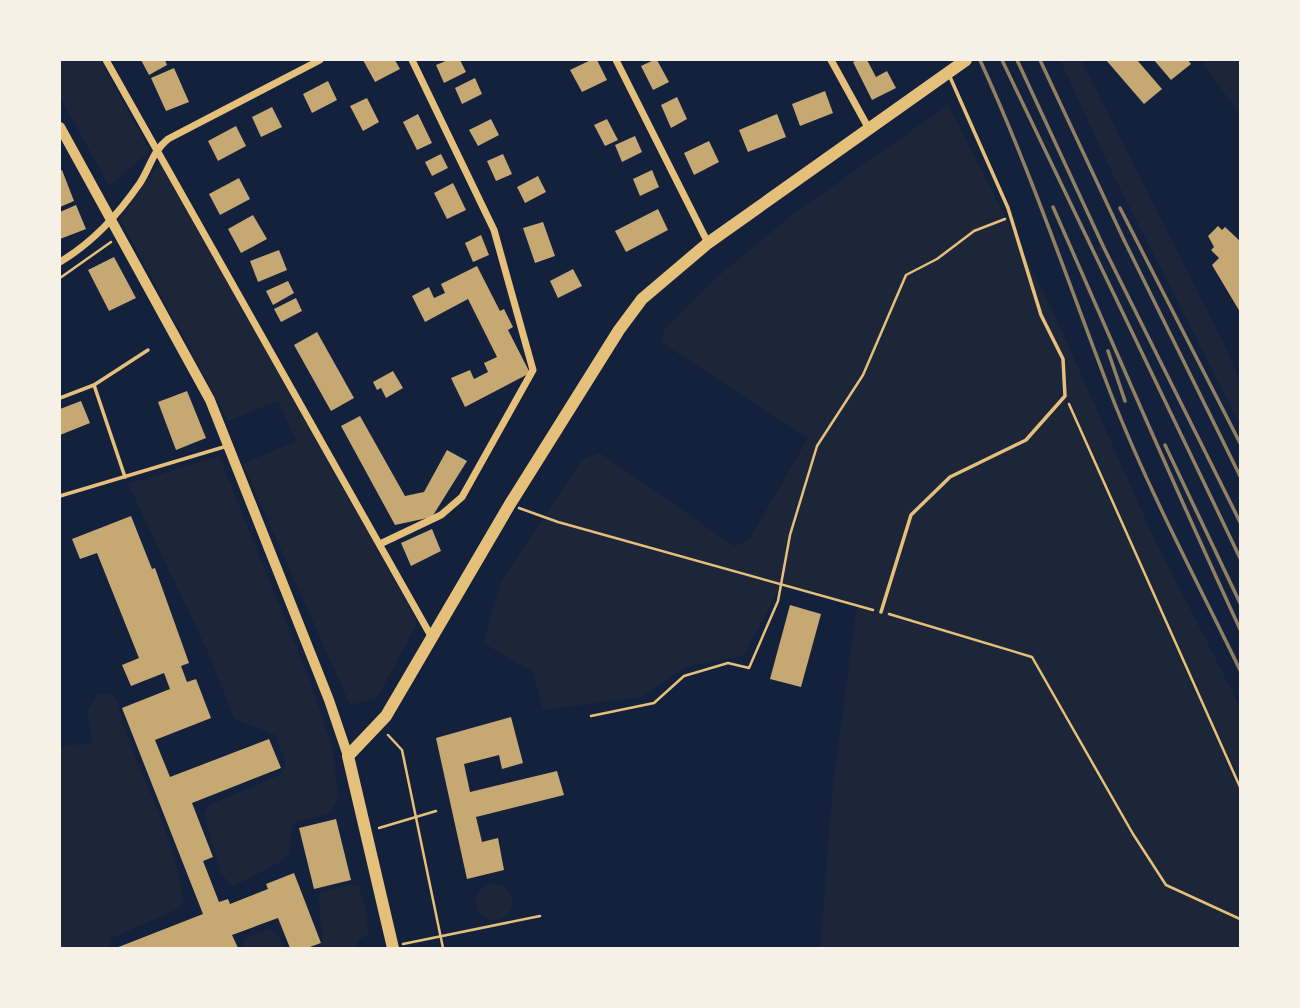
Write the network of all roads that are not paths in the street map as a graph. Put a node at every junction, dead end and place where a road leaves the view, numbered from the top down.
1 (106, 60) edge
2 (320, 60) edge
3 (411, 60) edge
4 (616, 60) edge
5 (831, 60) edge
6 (966, 60) edge
7 (947, 72) junction
8 (60, 127) edge
9 (869, 130) junction
10 (155, 149) junction
11 (111, 220) junction
12 (708, 243) junction
13 (60, 262) edge
14 (148, 350) dead end
15 (94, 385) junction
16 (60, 398) edge
17 (229, 445) junction
18 (125, 477) junction
19 (60, 496) edge
20 (380, 544) junction
21 (881, 612) road end
22 (431, 636) junction
23 (348, 756) junction
24 (398, 946) edge

1 - 10 street
2 - 10 street
3 - 20 street
4 - 12 street
5 - 9 street
6 - 7 main road
7 - 9 main road
7 - 21 lane
8 - 11 main road
9 - 12 main road
10 - 11 street
10 - 20 street
11 - 13 street
11 - 17 main road
12 - 22 main road
14 - 15 lane
15 - 16 lane
15 - 18 lane
17 - 18 lane
17 - 23 main road
18 - 19 lane
20 - 22 street
22 - 23 main road
23 - 24 main road

